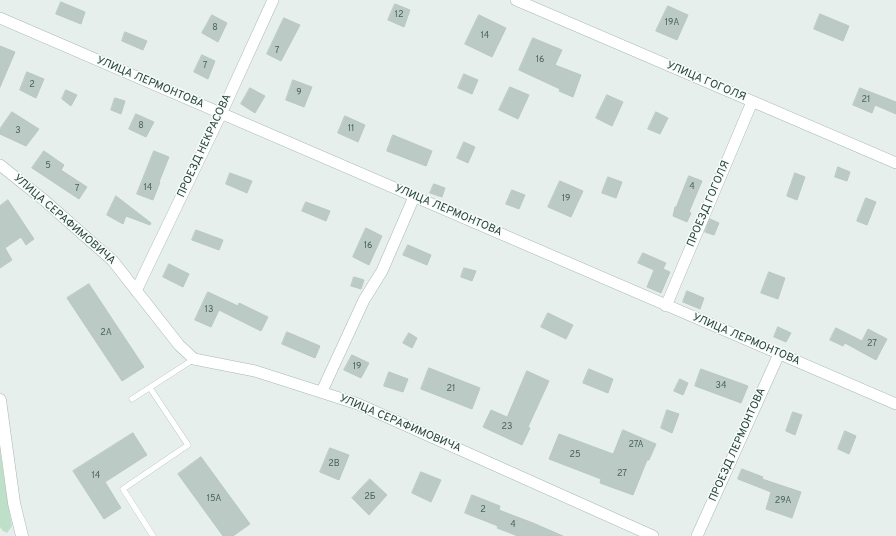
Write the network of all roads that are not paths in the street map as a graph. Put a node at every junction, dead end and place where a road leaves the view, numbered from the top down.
1 (273, 0) edge
2 (516, 0) edge
3 (0, 18) edge
4 (752, 102) junction
5 (221, 114) junction
6 (896, 163) edge
7 (0, 165) edge
8 (414, 197) junction
9 (136, 291) junction
10 (666, 306) junction
11 (779, 354) junction
12 (194, 359) junction
13 (150, 388) junction
14 (322, 391) junction
15 (132, 399) dead end
16 (0, 400) edge
17 (896, 404) edge
18 (22, 536) edge
19 (153, 536) edge
20 (653, 536) edge
21 (697, 536) edge

1 - 5 street, ПРОЕЗД НЕКРАСОВА
2 - 4 street, УЛИЦА ГОГОЛЯ
3 - 5 street, УЛИЦА ЛЕРМОНТОВА
4 - 6 street, УЛИЦА ГОГОЛЯ
4 - 10 street, ПРОЕЗД ГОГОЛЯ
5 - 8 street, УЛИЦА ЛЕРМОНТОВА
5 - 9 street, ПРОЕЗД НЕКРАСОВА
7 - 9 street, УЛИЦА СЕРАФИМОВИЧА
8 - 10 street, УЛИЦА ЛЕРМОНТОВА
8 - 14 street
9 - 12 street, УЛИЦА СЕРАФИМОВИЧА
10 - 11 street, УЛИЦА ЛЕРМОНТОВА
11 - 17 street, УЛИЦА ЛЕРМОНТОВА
11 - 21 street, ПРОЕЗД ЛЕРМОНТОВА
12 - 13 lane
12 - 14 street, УЛИЦА СЕРАФИМОВИЧА
13 - 15 lane
13 - 19 lane
14 - 20 street, УЛИЦА СЕРАФИМОВИЧА
16 - 18 street

